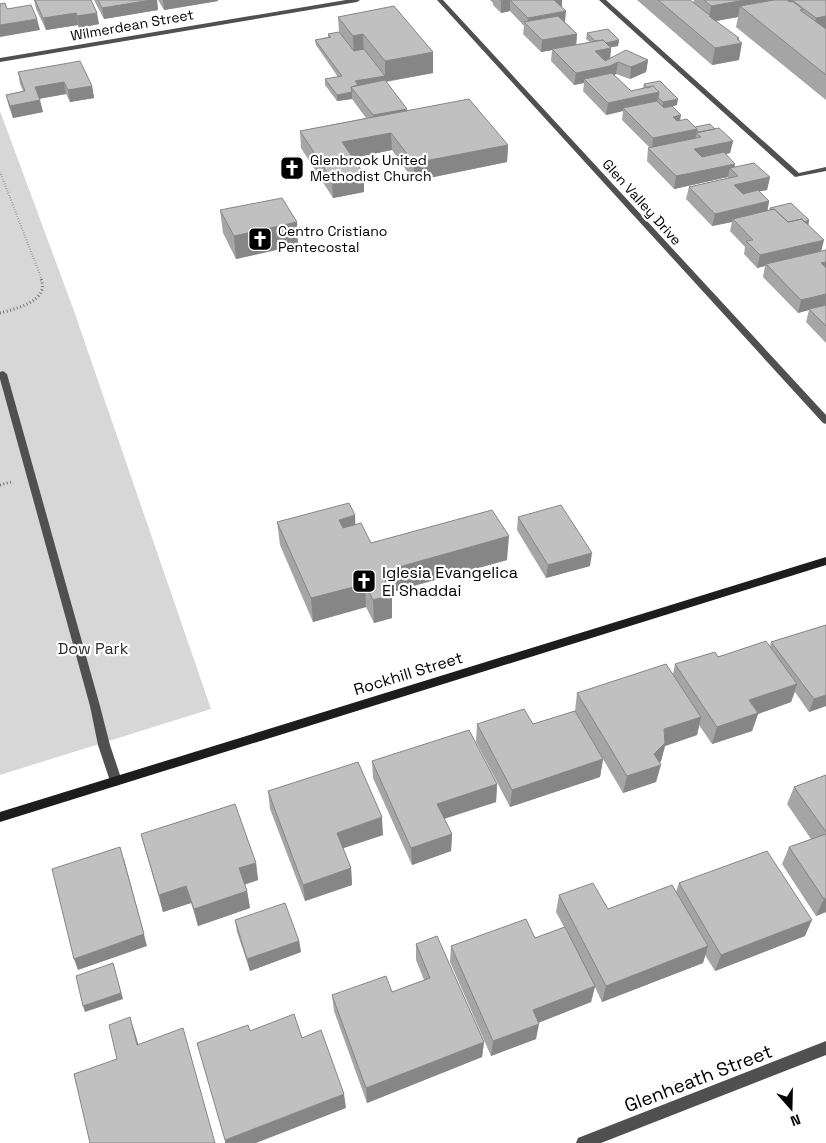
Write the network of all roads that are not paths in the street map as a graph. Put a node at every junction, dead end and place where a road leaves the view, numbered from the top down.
1 (357, 0) edge
2 (440, 0) edge
3 (602, 0) edge
4 (0, 60) edge
5 (826, 170) edge
6 (3, 374) dead end
7 (826, 421) edge
8 (826, 560) edge
9 (116, 781) junction
10 (0, 817) edge
11 (826, 1048) edge
12 (583, 1143) edge

1 - 4 street, Wilmerdean Street
2 - 7 street, Glen Valley Drive
3 - 5 street
6 - 9 street
8 - 9 street, Rockhill Street
9 - 10 street, Rockhill Street
11 - 12 street, Glenheath Street

